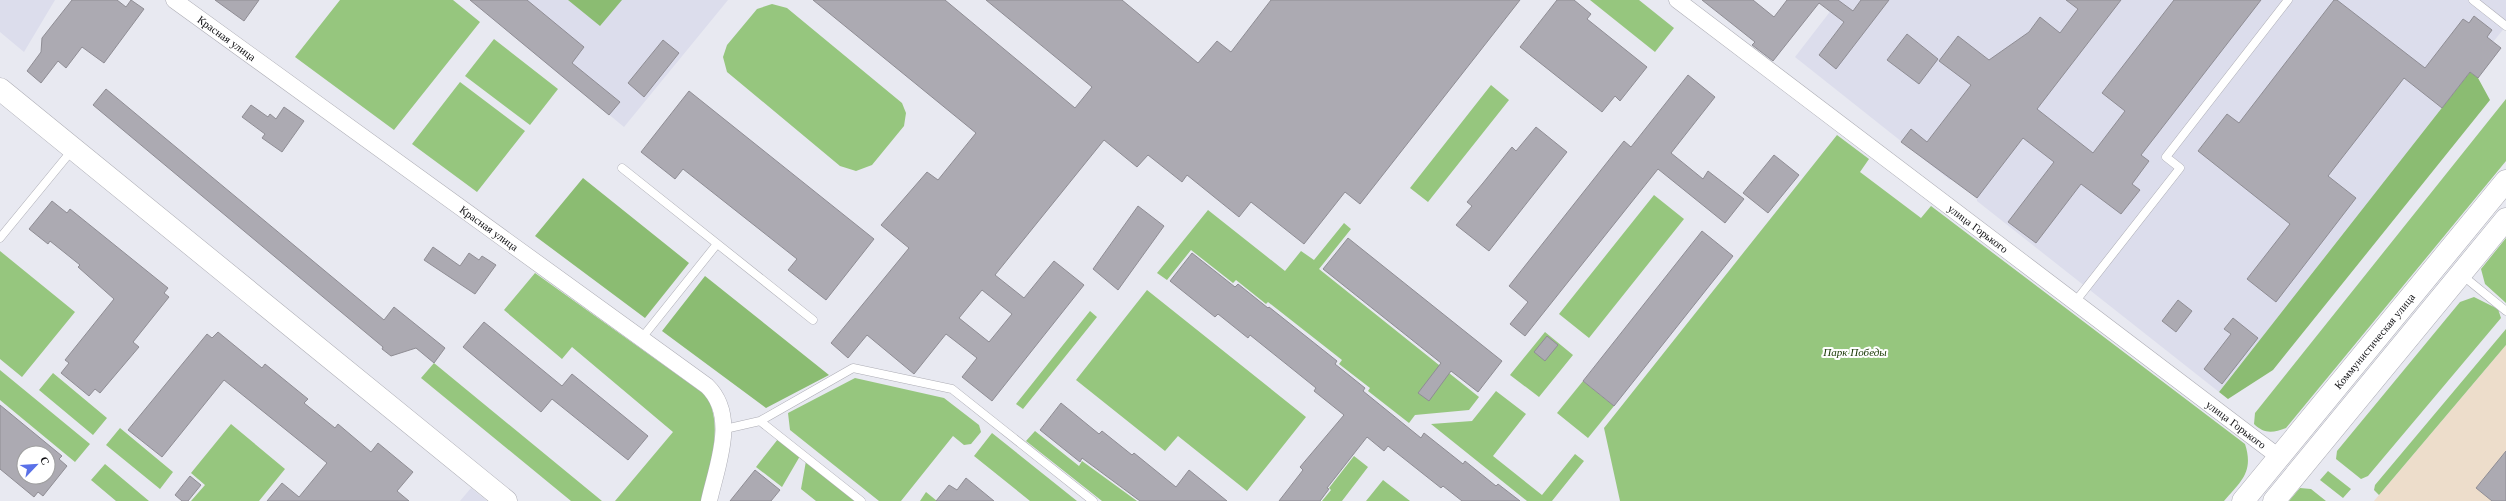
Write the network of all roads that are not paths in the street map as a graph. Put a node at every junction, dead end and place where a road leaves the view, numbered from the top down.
1 (174, 0) edge
2 (1677, 0) edge
3 (2288, 0) edge
4 (2473, 0) edge
5 (2506, 26) edge
6 (0, 89) edge
7 (73, 149) junction
8 (622, 168) dead end
9 (2506, 182) edge
10 (2506, 219) edge
11 (0, 238) edge
12 (717, 244) junction
13 (2461, 274) junction
14 (2075, 302) junction
15 (2506, 311) edge
16 (813, 320) dead end
17 (641, 339) junction
18 (760, 420) junction
19 (724, 429) junction
20 (2279, 457) junction
21 (506, 501) edge
22 (709, 501) edge
23 (861, 501) edge
24 (1093, 501) edge
25 (2243, 501) edge
26 (2274, 501) edge

1 - 17 street, Красная улица
2 - 14 street, улица Горького
3 - 14 lane
4 - 5 lane
6 - 7 main road
7 - 11 lane
7 - 21 main road
8 - 12 lane
9 - 20 main road, Коммунистическая улица
10 - 13 main road
12 - 16 lane
12 - 17 lane
13 - 15 lane
13 - 26 main road
14 - 20 street, улица Горького
17 - 19 street, Красная улица
18 - 19 lane
18 - 23 lane
18 - 24 lane
19 - 22 street, Красная улица
20 - 25 main road, Коммунистическая улица

